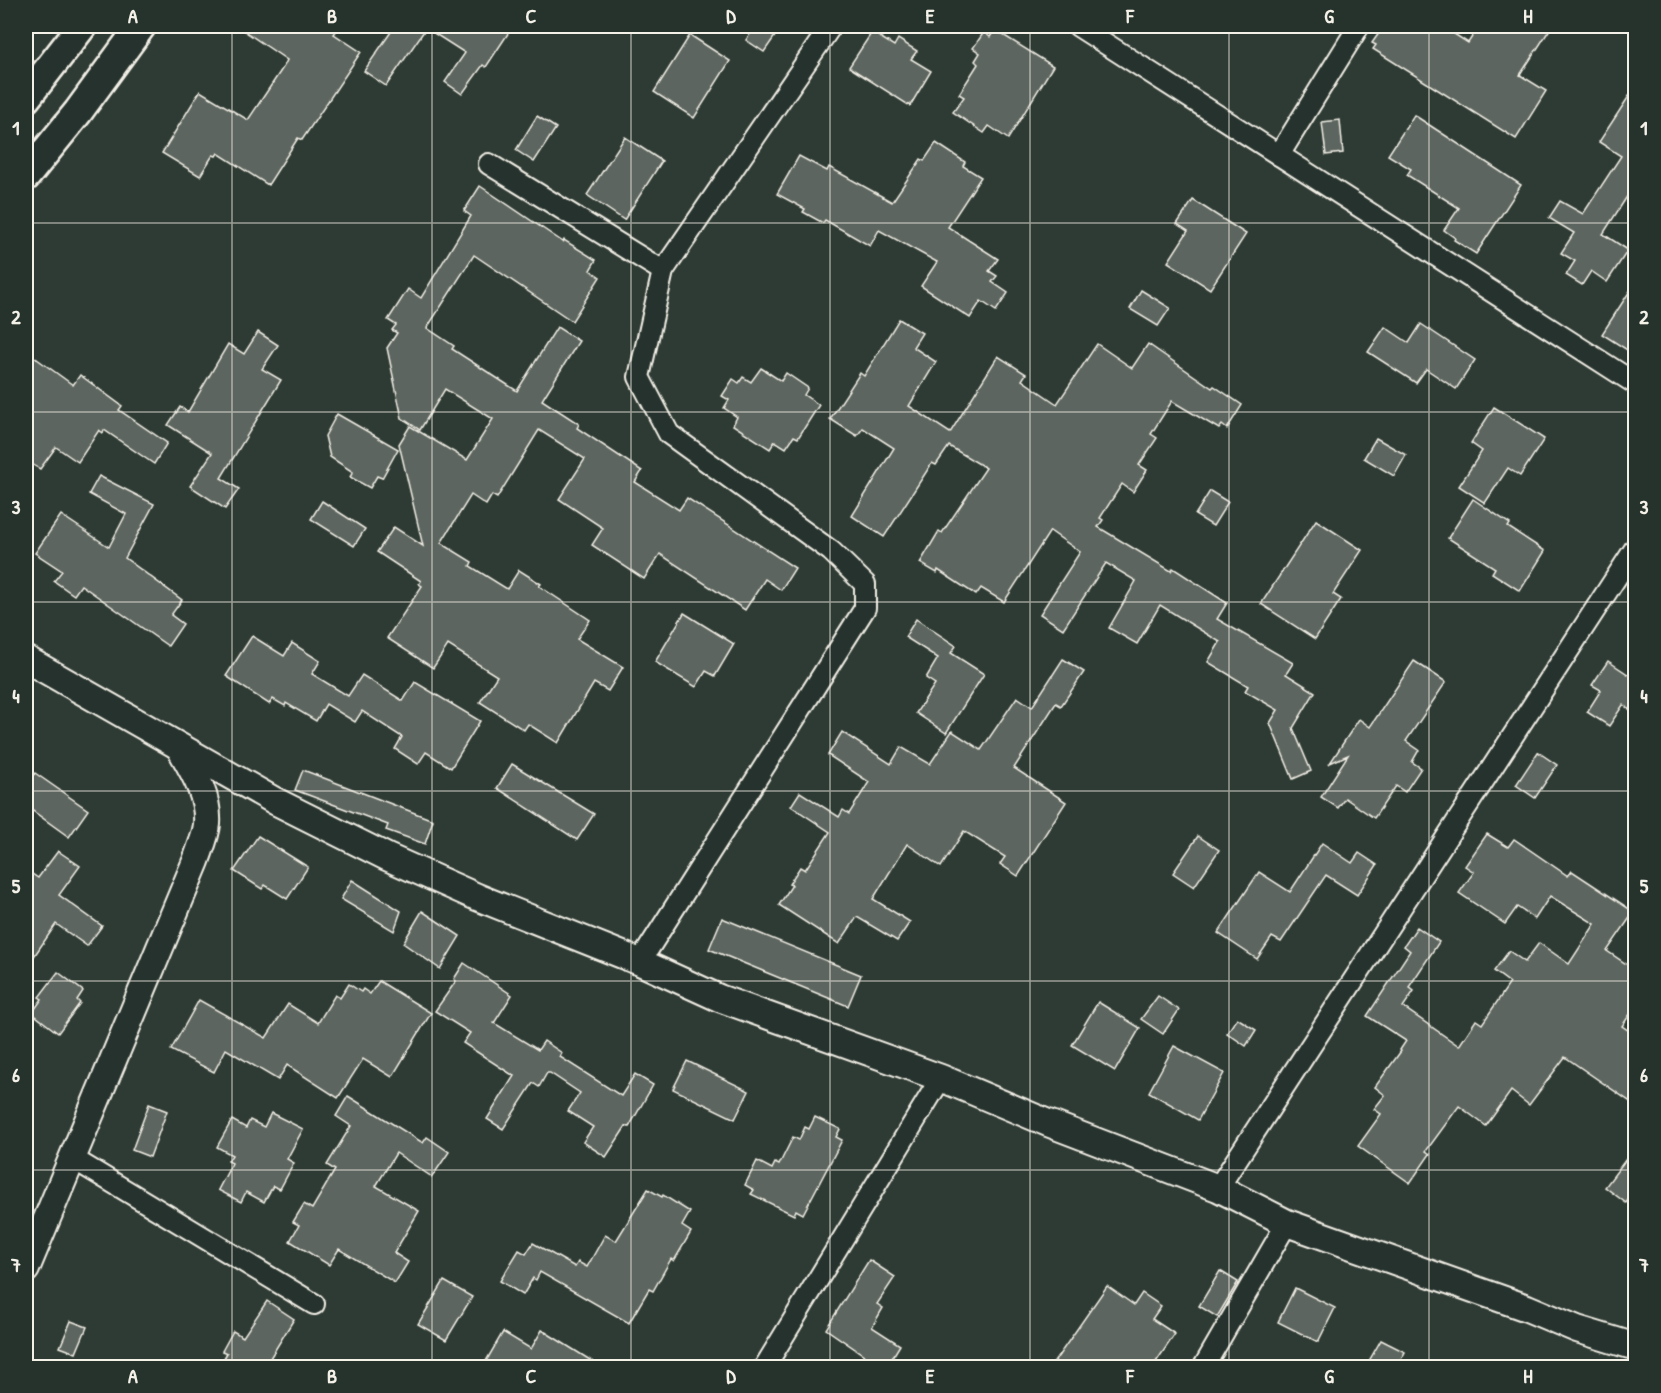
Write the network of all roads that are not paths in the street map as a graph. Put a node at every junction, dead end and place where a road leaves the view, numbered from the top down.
1 (82, 26) edge
2 (141, 26) edge
3 (831, 26) edge
4 (1078, 26) edge
5 (1359, 26) edge
6 (26, 98) edge
7 (1279, 155) junction
8 (489, 165) dead end
9 (26, 176) edge
10 (663, 271) junction
11 (1635, 384) edge
12 (1635, 547) edge
13 (26, 659) edge
14 (179, 746) junction
15 (640, 962) junction
16 (941, 1078) junction
17 (72, 1158) junction
18 (1218, 1188) junction
19 (1287, 1223) junction
20 (26, 1269) edge
21 (314, 1304) dead end
22 (1635, 1347) edge
23 (764, 1368) edge
24 (1203, 1368) edge

1 - 6 main road
2 - 9 main road
3 - 10 street
4 - 7 street
5 - 7 street
7 - 11 street
8 - 10 street
10 - 15 street
12 - 18 street
13 - 14 street
14 - 15 street
14 - 17 street
15 - 16 street
16 - 18 street
16 - 23 street
17 - 20 street
17 - 21 street
18 - 19 street
19 - 22 street
19 - 24 street

